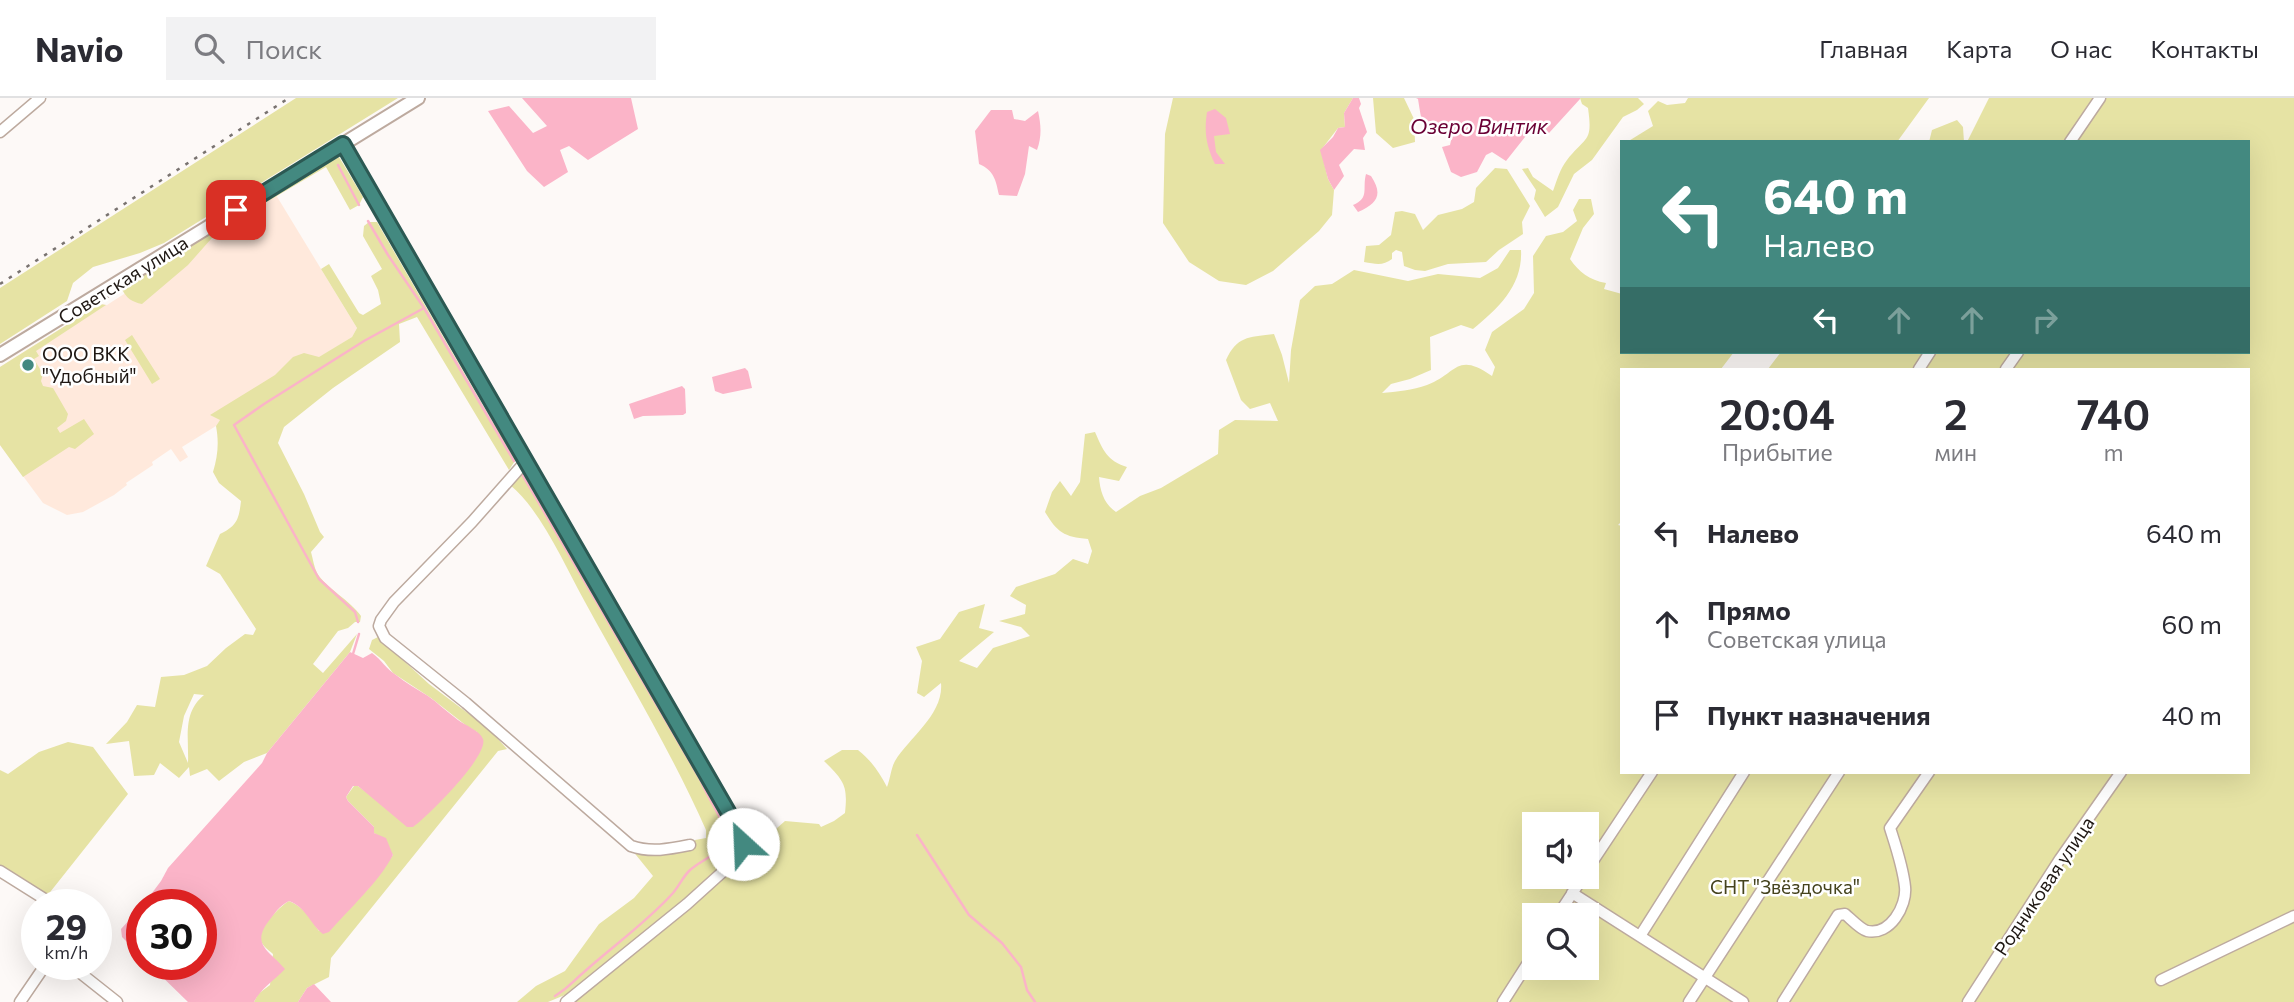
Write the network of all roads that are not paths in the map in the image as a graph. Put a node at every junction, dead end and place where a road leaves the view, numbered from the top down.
1 (40, 98) edge
2 (418, 98) edge
3 (2100, 98) edge
4 (0, 132) edge
5 (2071, 140) edge
6 (343, 144) junction
7 (0, 355) edge
8 (526, 461) junction
9 (1651, 774) edge
10 (1743, 774) edge
11 (1838, 774) edge
12 (1929, 774) edge
13 (2120, 774) edge
14 (690, 845) dead end
15 (1599, 852) edge
16 (0, 871) edge
17 (29, 889) edge
18 (1575, 889) edge
19 (1572, 893) junction
20 (1566, 903) edge
21 (2294, 916) edge
22 (1640, 936) junction
23 (1522, 972) edge
24 (1704, 979) junction
25 (35, 980) edge
26 (89, 980) edge
27 (2161, 981) dead end
28 (20, 1002) edge
29 (117, 1002) edge
30 (566, 1002) edge
31 (1503, 1002) edge
32 (1689, 1002) edge
33 (1743, 1002) edge
34 (1783, 1002) edge
35 (1968, 1002) edge

1 - 4 street
2 - 6 main road, Советская улица
3 - 5 street
6 - 7 main road, Советская улица
6 - 8 street
8 - 14 street
8 - 30 street
9 - 15 street
10 - 22 street
11 - 24 street
12 - 34 street
13 - 35 street, Родниковая улица
16 - 17 street
18 - 19 street
19 - 20 street
19 - 22 street
21 - 27 street
22 - 24 street
23 - 31 street
24 - 32 street
24 - 33 street
25 - 28 street
26 - 29 street

